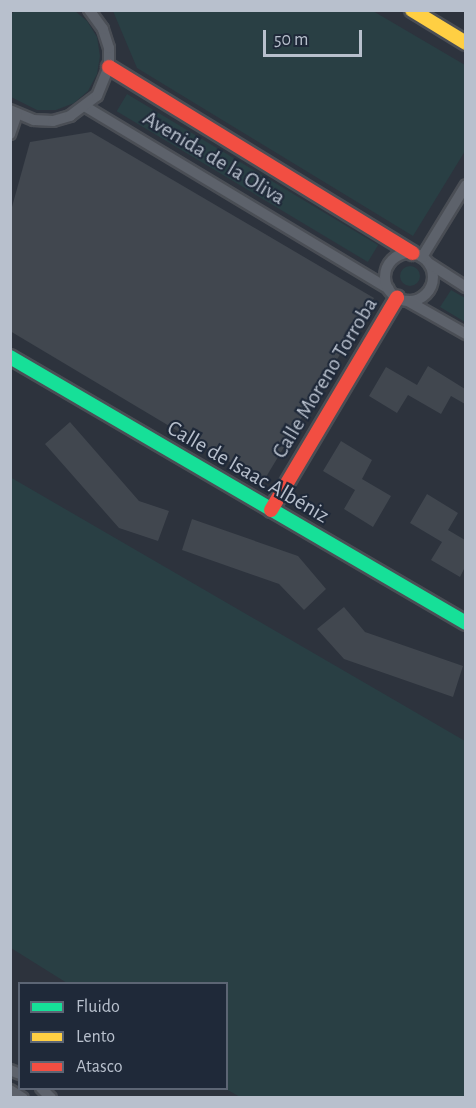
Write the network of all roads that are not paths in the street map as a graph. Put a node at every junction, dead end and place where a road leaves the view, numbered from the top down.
1 (89, 10) edge
2 (412, 10) edge
3 (465, 43) edge
4 (109, 67) junction
5 (86, 107) junction
6 (14, 112) edge
7 (10, 134) edge
8 (465, 185) edge
9 (421, 258) junction
10 (465, 287) edge
11 (398, 296) junction
12 (465, 334) edge
13 (10, 357) edge
14 (271, 510) junction
15 (465, 623) edge
16 (10, 1090) edge
17 (24, 1098) edge

1 - 4 street
2 - 3 street
4 - 5 street
4 - 9 street, Avenida de la Oliva
5 - 6 street
5 - 11 street, Avenida de la Oliva
6 - 7 street
8 - 9 street
9 - 10 street, Avenida de la Oliva
9 - 11 street
9 - 11 street
11 - 12 street, Avenida de la Oliva
11 - 14 street, Calle Moreno Torroba
13 - 14 street, Calle de Isaac Albéniz
14 - 15 street, Calle de Isaac Albéniz
16 - 17 street

